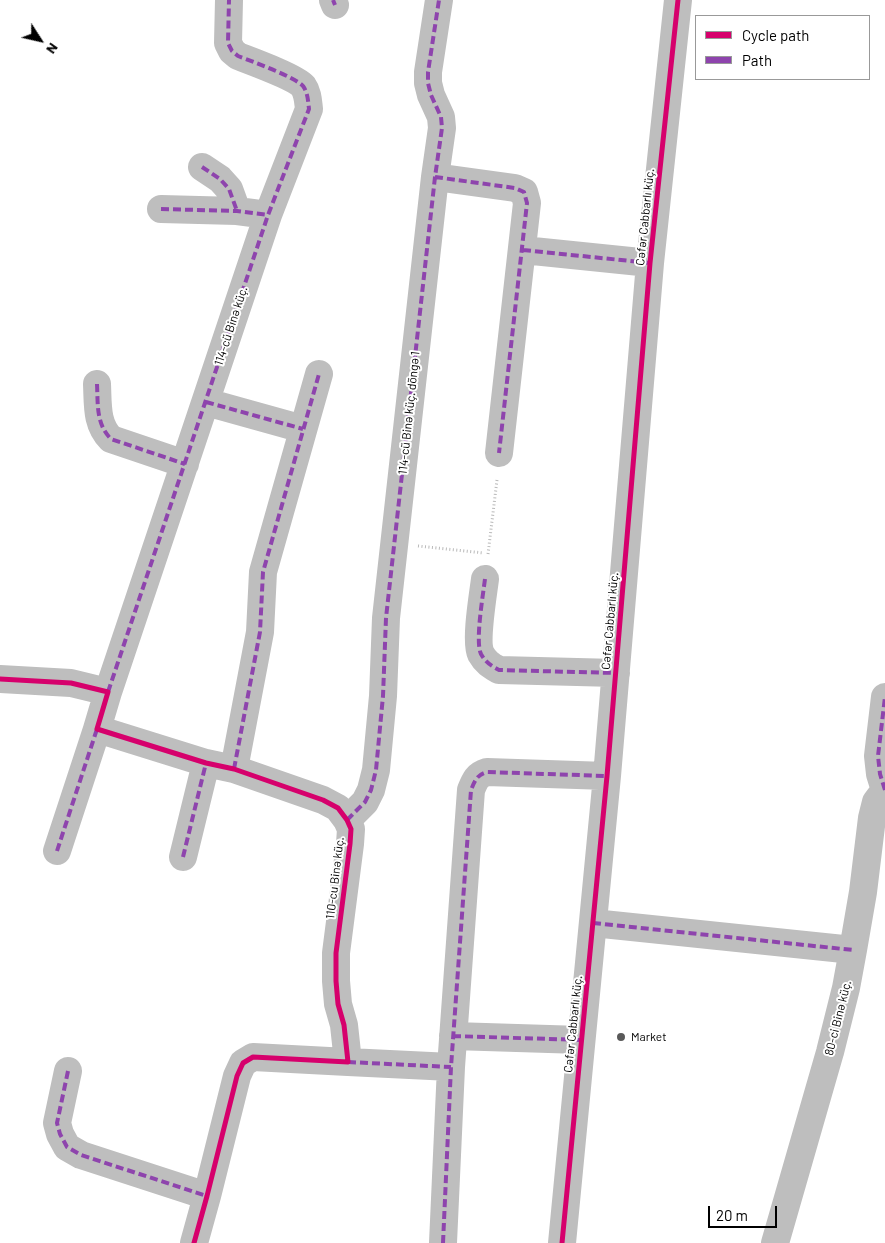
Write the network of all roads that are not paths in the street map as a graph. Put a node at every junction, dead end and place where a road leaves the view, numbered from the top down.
1 (229, 0) edge
2 (439, 0) edge
3 (678, 0) edge
4 (202, 167) dead end
5 (435, 178) junction
6 (161, 209) dead end
7 (237, 211) junction
8 (268, 215) junction
9 (523, 250) junction
10 (650, 263) junction
11 (319, 374) dead end
12 (97, 384) dead end
13 (206, 402) junction
14 (303, 429) junction
15 (499, 453) dead end
16 (185, 464) junction
17 (487, 566) road end
18 (616, 673) junction
19 (0, 679) edge
20 (108, 692) junction
21 (885, 697) edge
22 (97, 729) junction
23 (206, 763) junction
24 (234, 769) junction
25 (607, 776) junction
26 (885, 790) edge
27 (347, 820) junction
28 (57, 851) dead end
29 (183, 857) dead end
30 (593, 923) junction
31 (853, 950) junction
32 (453, 1036) junction
33 (581, 1040) junction
34 (348, 1062) junction
35 (451, 1067) junction
36 (68, 1070) dead end
37 (207, 1196) junction
38 (194, 1243) edge
39 (444, 1243) edge
40 (562, 1243) edge
41 (775, 1243) edge

1 - 8 street, 114-cü Binə küç.
2 - 5 street, 114-cü Binə küç. döngə 1
3 - 10 street, Cəfər Cabbarlı küç.
4 - 7 street
5 - 9 street
5 - 27 street, 114-cü Binə küç. döngə 1
6 - 7 street
7 - 8 street
8 - 13 street, 114-cü Binə küç.
9 - 10 street
9 - 15 street
10 - 18 street, Cəfər Cabbarlı küç.
11 - 14 street
12 - 16 street
13 - 14 street
13 - 16 street, 114-cü Binə küç.
14 - 24 street
16 - 20 street, 114-cü Binə küç.
17 - 18 street
18 - 25 street, Cəfər Cabbarlı küç.
19 - 20 street
20 - 22 street
21 - 26 street
22 - 23 street, 110-cu Binə küç.
22 - 28 street
23 - 24 street, 110-cu Binə küç.
23 - 29 street
24 - 27 street, 110-cu Binə küç.
25 - 30 street, Cəfər Cabbarlı küç.
25 - 32 street
26 - 31 street, 80-ci Binə küç.
27 - 34 street, 110-cu Binə küç.
30 - 31 street
30 - 33 street, Cəfər Cabbarlı küç.
31 - 41 street, 80-ci Binə küç.
32 - 33 street
32 - 35 street
33 - 40 street, Cəfər Cabbarlı küç.
34 - 35 street
34 - 37 street
35 - 39 street
36 - 37 street
37 - 38 street

